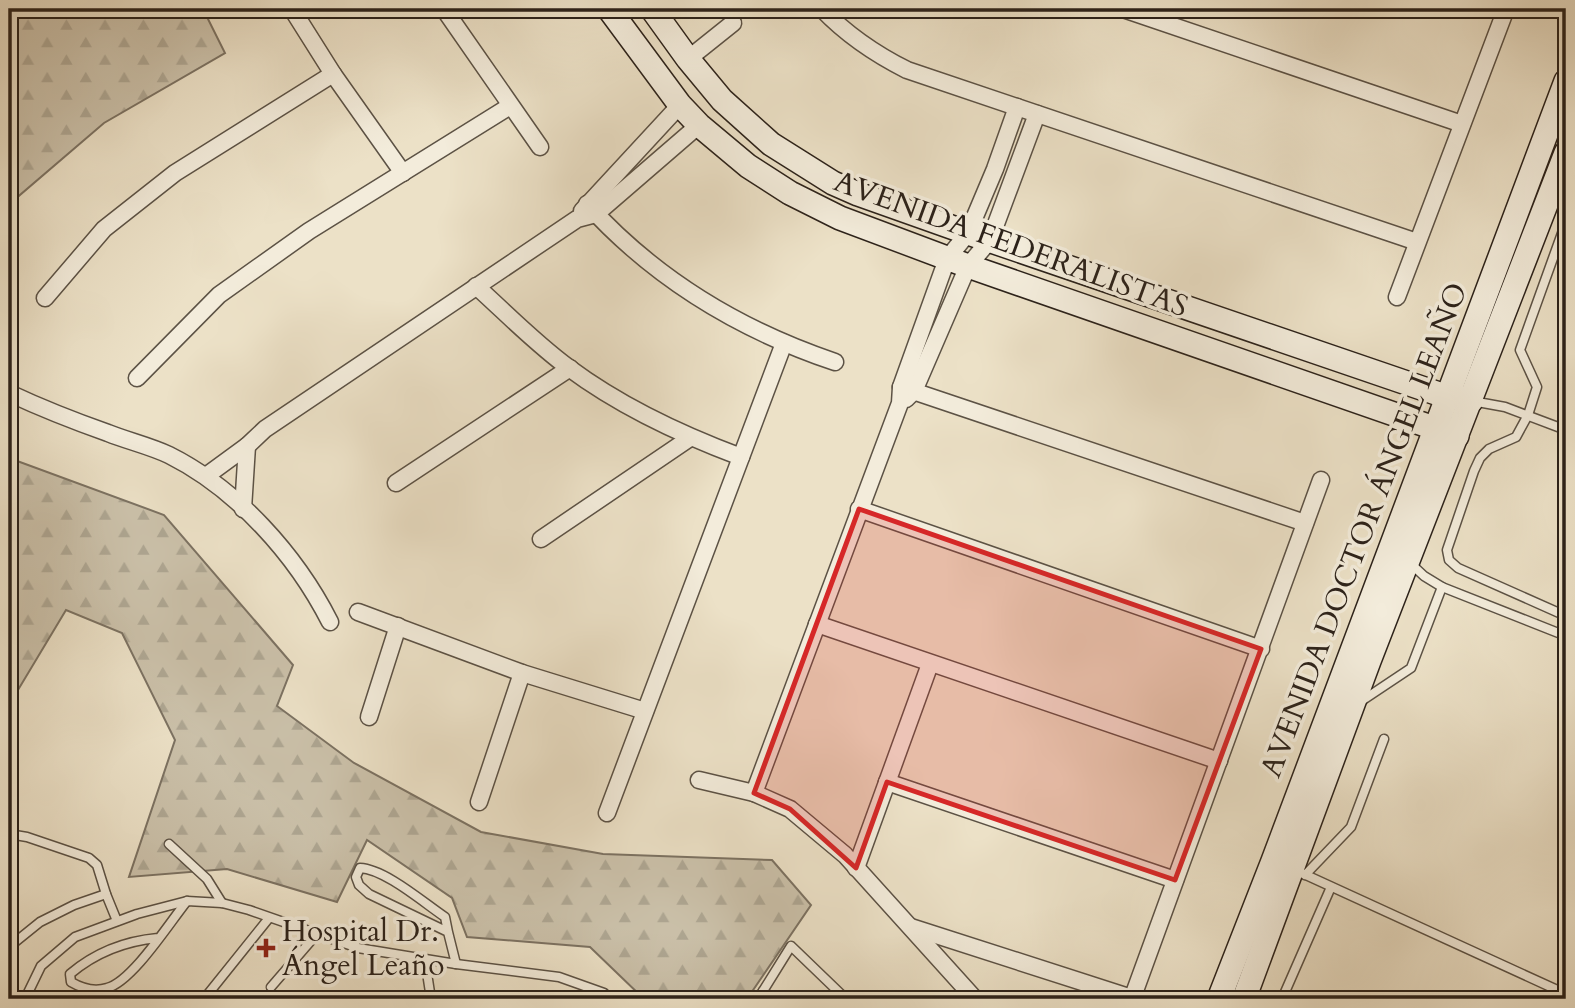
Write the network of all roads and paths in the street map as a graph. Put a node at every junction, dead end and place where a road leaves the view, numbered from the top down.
1 (292, 9) edge
2 (444, 9) edge
3 (609, 9) edge
4 (822, 9) edge
5 (1123, 9) edge
6 (1506, 9) edge
7 (660, 15) edge
8 (733, 23) dead end
9 (688, 59) junction
10 (333, 74) junction
11 (1566, 81) edge
12 (680, 105) junction
13 (510, 106) junction
14 (1017, 107) junction
15 (1037, 114) junction
16 (1462, 124) junction
17 (699, 125) junction
18 (540, 147) dead end
19 (1566, 153) edge
20 (403, 173) junction
21 (989, 182) junction
22 (1010, 189) junction
23 (1519, 205) junction
24 (591, 209) junction
25 (1543, 214) junction
26 (1566, 222) edge
27 (968, 233) junction
28 (990, 240) junction
29 (1418, 242) junction
30 (958, 262) junction
31 (476, 286) junction
32 (1397, 297) dead end
33 (45, 298) dead end
34 (784, 343) junction
35 (835, 362) dead end
36 (569, 368) junction
37 (137, 378) dead end
38 (9, 393) edge
39 (905, 394) junction
40 (1459, 399) junction
41 (1528, 415) junction
42 (1566, 430) edge
43 (1447, 432) junction
44 (690, 438) junction
45 (247, 446) junction
46 (741, 457) junction
47 (206, 476) junction
48 (1321, 480) dead end
49 (396, 483) dead end
50 (243, 509) junction
51 (859, 509) junction
52 (1305, 523) junction
53 (541, 539) dead end
54 (1408, 562) junction
55 (1443, 587) junction
56 (358, 612) dead end
57 (1566, 616) edge
58 (330, 622) dead end
59 (817, 624) junction
60 (398, 626) junction
61 (1566, 636) edge
62 (1261, 649) junction
63 (930, 664) junction
64 (522, 673) junction
65 (1352, 708) junction
66 (645, 710) junction
67 (369, 717) dead end
68 (1384, 739) dead end
69 (1219, 761) junction
70 (699, 780) dead end
71 (887, 782) junction
72 (754, 793) junction
73 (479, 802) dead end
74 (607, 813) dead end
75 (9, 834) edge
76 (169, 844) dead end
77 (856, 868) junction
78 (1290, 869) junction
79 (1175, 880) junction
80 (1331, 887) junction
81 (106, 894) junction
82 (187, 901) junction
83 (222, 903) junction
84 (269, 918) junction
85 (117, 921) junction
86 (909, 926) junction
87 (449, 932) junction
88 (316, 935) junction
89 (158, 938) junction
90 (9, 947) edge
91 (425, 960) junction
92 (456, 964) junction
93 (271, 987) dead end
94 (763, 991) junction
95 (1566, 994) edge
96 (25, 999) edge
97 (204, 999) edge
98 (431, 999) edge
99 (610, 999) edge
100 (758, 999) edge
101 (773, 999) edge
102 (846, 999) edge
103 (975, 999) edge
104 (1132, 999) edge
105 (1219, 999) edge
106 (1244, 999) edge
107 (1282, 999) edge

1 - 10 street
2 - 13 street
3 - 12 street, AVENIDA FEDERALISTAS
4 - 14 street
5 - 16 street
6 - 16 street
7 - 9 street, AVENIDA FEDERALISTAS
8 - 9 street
9 - 27 street, AVENIDA FEDERALISTAS
10 - 20 street
10 - 33 street
11 - 23 street, AVENIDA DOCTOR ÁNGEL LEAÑO
12 - 17 street, AVENIDA FEDERALISTAS
12 - 24 street
13 - 18 street
13 - 20 street
14 - 15 street
14 - 21 street
15 - 22 street
15 - 29 street
16 - 29 street
17 - 24 street
17 - 30 street, AVENIDA FEDERALISTAS
19 - 25 street, AVENIDA DOCTOR ÁNGEL LEAÑO
20 - 37 street
21 - 22 street
21 - 27 street
22 - 28 street
23 - 25 street
23 - 40 street, AVENIDA DOCTOR ÁNGEL LEAÑO
24 - 31 street
24 - 34 street
25 - 40 street, AVENIDA DOCTOR ÁNGEL LEAÑO
26 - 41 lane
27 - 28 street, AVENIDA FEDERALISTAS
27 - 30 street
28 - 30 street
28 - 40 street, AVENIDA FEDERALISTAS
29 - 32 street
30 - 39 street
30 - 43 street, AVENIDA FEDERALISTAS
31 - 36 street
31 - 45 street
34 - 35 street
34 - 46 street
36 - 44 street
36 - 49 street
38 - 47 street
39 - 51 street
39 - 52 street
40 - 41 lane
40 - 43 street, AVENIDA DOCTOR ÁNGEL LEAÑO
41 - 42 lane
41 - 57 lane
43 - 54 street, AVENIDA DOCTOR ÁNGEL LEAÑO
43 - 78 street, AVENIDA DOCTOR ÁNGEL LEAÑO
44 - 46 street
44 - 53 street
45 - 47 street
45 - 50 street
46 - 66 street
47 - 50 street
48 - 52 street
50 - 58 street
51 - 59 street
51 - 62 street
52 - 62 street
54 - 55 lane
54 - 65 street, AVENIDA DOCTOR ÁNGEL LEAÑO
55 - 61 lane
55 - 65 lane
56 - 60 street
59 - 63 street
59 - 72 street
60 - 64 street
60 - 67 street
62 - 69 street
63 - 69 street
63 - 71 street
64 - 66 street
64 - 73 street
65 - 78 street, AVENIDA DOCTOR ÁNGEL LEAÑO
66 - 74 street
68 - 78 lane
69 - 79 street
70 - 72 street
71 - 77 street
71 - 79 street
72 - 77 street
75 - 81 lane
76 - 83 lane
77 - 86 street
78 - 80 lane
78 - 105 street, AVENIDA DOCTOR ÁNGEL LEAÑO
78 - 106 street, AVENIDA DOCTOR ÁNGEL LEAÑO
79 - 104 street
80 - 95 lane
80 - 107 lane
81 - 85 lane
81 - 90 lane
82 - 83 lane
82 - 85 lane
82 - 89 lane
83 - 84 lane
84 - 88 lane
84 - 97 lane
85 - 96 lane
86 - 103 street
86 - 104 street
87 - 87 lane
87 - 92 lane
88 - 91 lane
88 - 93 lane
89 - 89 lane
91 - 92 lane
91 - 98 lane
92 - 99 lane
94 - 100 lane
94 - 101 lane
94 - 102 lane

